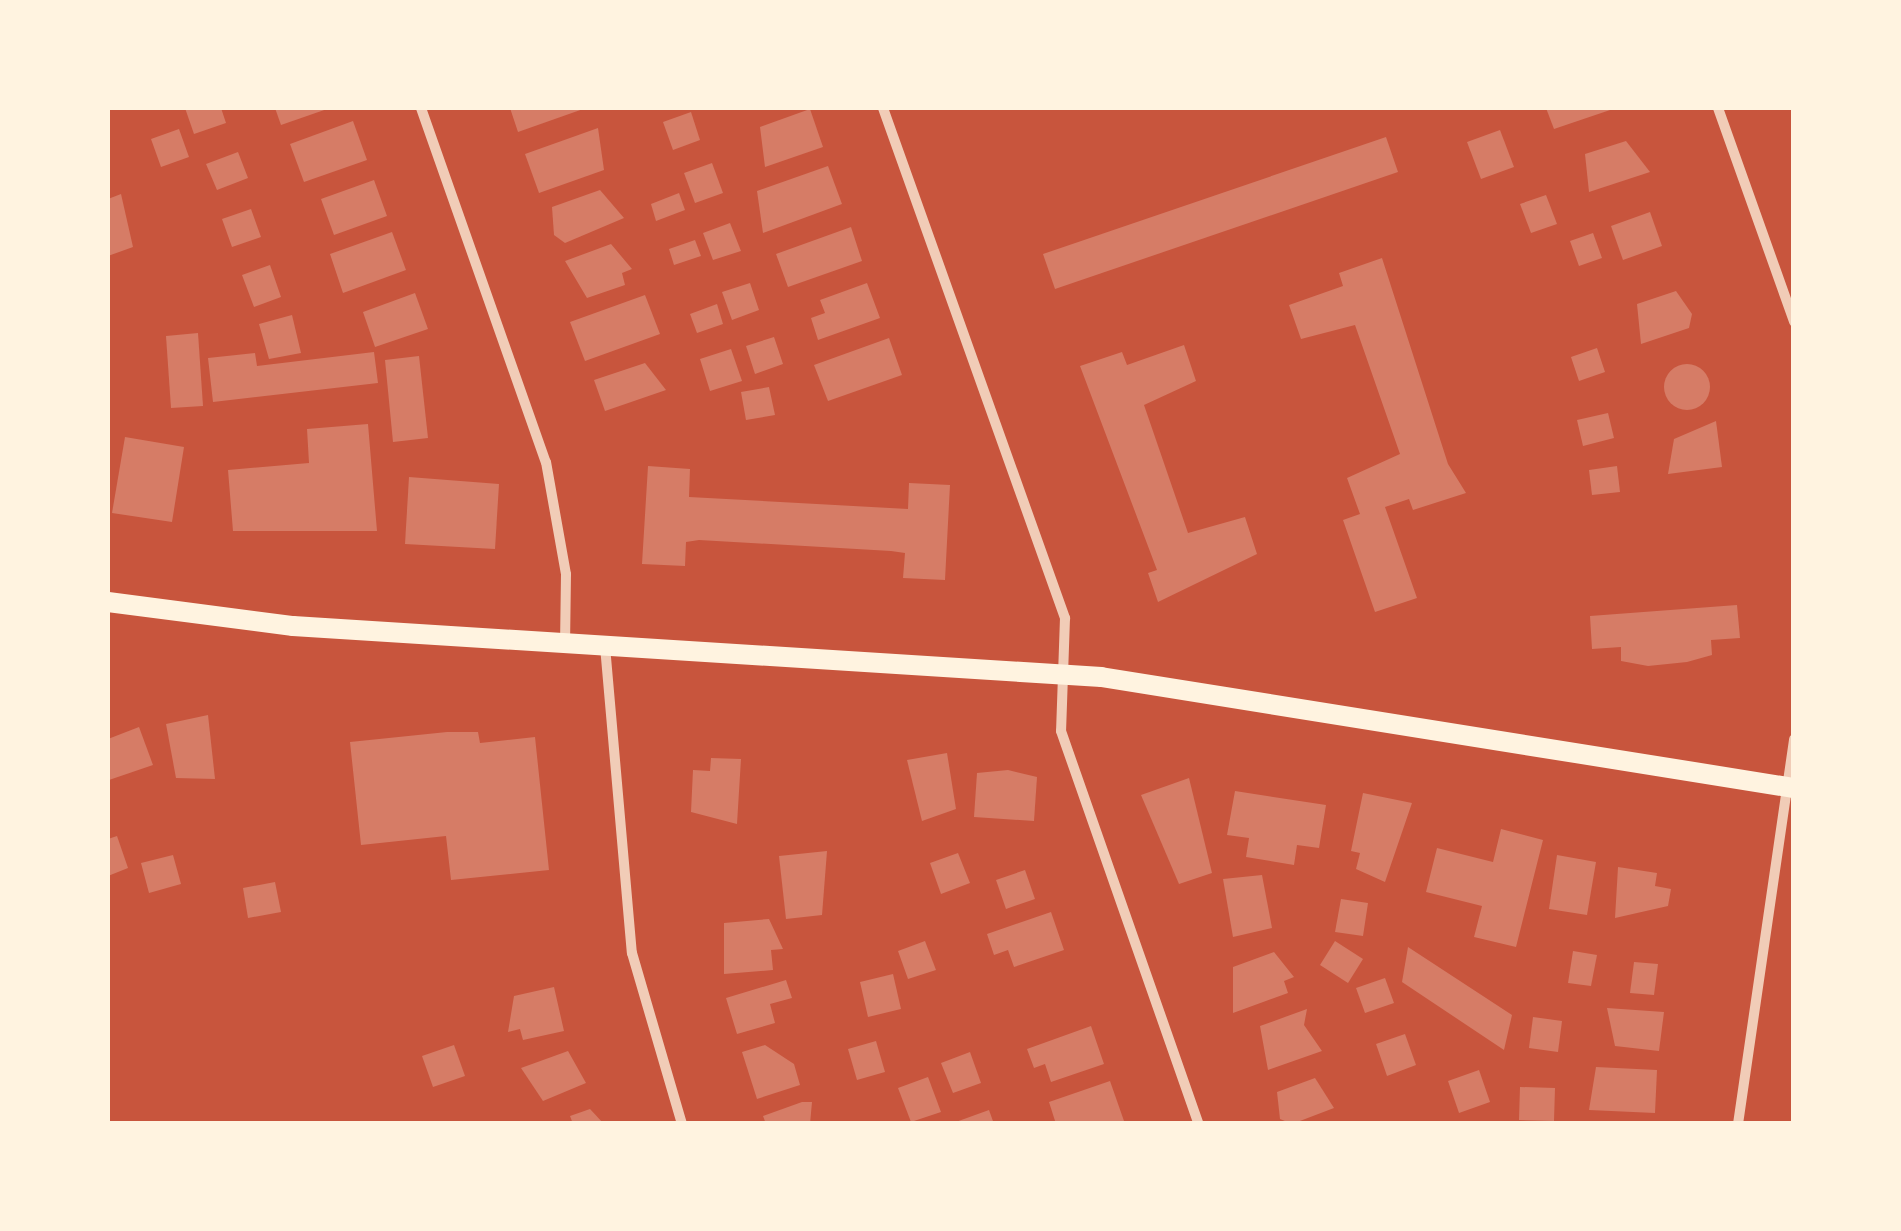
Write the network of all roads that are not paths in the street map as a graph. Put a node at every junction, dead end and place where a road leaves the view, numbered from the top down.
1 (421, 108) edge
2 (884, 108) edge
3 (1718, 108) edge
4 (1794, 322) edge
5 (108, 602) edge
6 (565, 642) junction
7 (605, 645) junction
8 (1062, 673) junction
9 (1794, 739) edge
10 (1789, 788) edge
11 (682, 1124) edge
12 (1199, 1124) edge
13 (1738, 1124) edge

1 - 6 street
2 - 8 street
3 - 4 street
5 - 6 main road
6 - 7 main road
7 - 8 main road
7 - 11 street
8 - 10 main road
8 - 12 street
9 - 10 street
10 - 13 street

